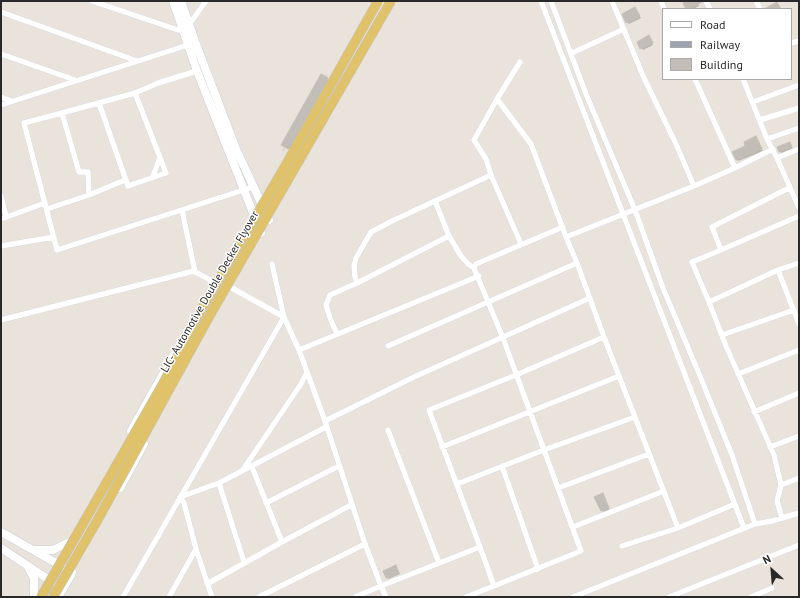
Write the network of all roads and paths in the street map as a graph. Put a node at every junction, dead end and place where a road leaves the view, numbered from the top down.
1 (92, 1) edge
2 (173, 1) edge
3 (181, 1) edge
4 (206, 1) edge
5 (377, 1) edge
6 (391, 1) edge
7 (394, 1) edge
8 (541, 1) edge
9 (551, 1) edge
10 (612, 1) edge
11 (1, 12) edge
12 (187, 29) junction
13 (624, 29) junction
14 (191, 44) junction
15 (572, 53) junction
16 (1, 54) edge
17 (137, 61) junction
18 (520, 62) dead end
19 (197, 72) junction
20 (327, 74) dead end
21 (76, 80) junction
22 (695, 80) edge
23 (743, 80) edge
24 (799, 85) edge
25 (135, 93) junction
26 (1, 97) edge
27 (497, 99) junction
28 (11, 101) junction
29 (753, 102) junction
30 (99, 103) junction
31 (1, 105) edge
32 (799, 108) edge
33 (62, 113) junction
34 (760, 120) junction
35 (799, 128) edge
36 (768, 139) junction
37 (773, 149) junction
38 (799, 149) edge
39 (283, 151) dead end
40 (160, 158) junction
41 (777, 158) junction
42 (735, 168) junction
43 (491, 175) junction
44 (152, 178) junction
45 (125, 180) junction
46 (694, 186) junction
47 (253, 187) junction
48 (789, 188) junction
49 (244, 190) junction
50 (89, 195) junction
51 (1, 196) edge
52 (435, 201) junction
53 (45, 203) junction
54 (261, 203) junction
55 (799, 208) edge
56 (47, 209) junction
57 (182, 210) junction
58 (635, 210) junction
59 (622, 214) junction
60 (254, 215) junction
61 (799, 216) edge
62 (3, 218) edge
63 (269, 220) junction
64 (563, 227) junction
65 (261, 233) junction
66 (449, 236) junction
67 (54, 237) junction
68 (566, 237) junction
69 (521, 244) junction
70 (1, 246) edge
71 (721, 250) junction
72 (799, 262) edge
73 (577, 263) junction
74 (272, 264) dead end
75 (474, 268) junction
76 (656, 269) junction
77 (778, 270) junction
78 (194, 271) junction
79 (645, 273) junction
80 (478, 276) junction
81 (214, 282) junction
82 (357, 283) junction
83 (230, 288) junction
84 (590, 298) junction
85 (488, 302) junction
86 (709, 302) junction
87 (794, 310) junction
88 (284, 317) junction
89 (1, 320) edge
90 (799, 324) edge
91 (337, 334) junction
92 (722, 335) junction
93 (604, 336) junction
94 (503, 338) junction
95 (388, 346) dead end
96 (299, 350) junction
97 (799, 350) edge
98 (307, 372) junction
99 (738, 374) junction
100 (516, 375) junction
101 (619, 376) junction
102 (799, 393) edge
103 (529, 411) junction
104 (754, 412) junction
105 (635, 417) junction
106 (326, 424) junction
107 (388, 430) dead end
108 (799, 436) edge
109 (442, 447) junction
110 (770, 447) junction
111 (544, 450) junction
112 (650, 454) junction
113 (252, 466) junction
114 (339, 466) junction
115 (502, 466) junction
116 (242, 471) junction
117 (799, 478) edge
118 (219, 483) junction
119 (457, 484) junction
120 (781, 485) junction
121 (558, 488) junction
122 (664, 491) junction
123 (180, 496) junction
124 (266, 502) junction
125 (735, 504) junction
126 (352, 505) junction
127 (799, 513) edge
128 (782, 518) junction
129 (755, 524) junction
130 (573, 527) junction
131 (678, 528) junction
132 (744, 528) junction
133 (1, 532) edge
134 (282, 542) junction
135 (67, 543) junction
136 (364, 544) junction
137 (799, 545) edge
138 (622, 546) dead end
139 (480, 547) junction
140 (1, 548) edge
141 (196, 549) junction
142 (34, 550) junction
143 (244, 562) junction
144 (56, 563) junction
145 (439, 563) junction
146 (26, 564) junction
147 (538, 570) junction
148 (72, 572) junction
149 (47, 578) junction
150 (208, 584) junction
151 (381, 586) junction
152 (494, 586) junction
153 (772, 588) dead end
154 (63, 589) junction
155 (35, 597) edge
156 (42, 597) edge
157 (53, 597) edge
158 (58, 597) edge
159 (123, 597) edge
160 (169, 597) edge
161 (212, 597) edge
162 (259, 597) edge
163 (355, 597) edge
164 (386, 597) edge
165 (466, 597) edge
166 (573, 597) edge
167 (669, 597) edge
168 (751, 597) edge

1 - 12 street
2 - 12 main road
3 - 12 main road
4 - 12 street
5 - 54 main road
5 - 156 main road, LIC- Automotive Double Decker Flyover, bridge
6 - 157 main road, LIC- Automotive Double Decker Flyover, bridge
7 - 63 main road
8 - 59 street
9 - 15 street
10 - 13 street
11 - 17 street
12 - 14 main road
13 - 15 street
13 - 46 street
14 - 17 street
14 - 19 main road
14 - 47 main road
15 - 58 street
16 - 21 street
17 - 21 street
18 - 27 street
19 - 25 street
19 - 49 main road
20 - 39 path
21 - 28 street
22 - 42 street
23 - 29 street
24 - 29 street
25 - 30 street
25 - 40 street
26 - 28 street
27 - 43 street
27 - 64 street
28 - 31 street
29 - 34 street
30 - 33 street
30 - 45 street
32 - 34 street
33 - 50 street
33 - 53 street
34 - 36 street
35 - 36 street
36 - 37 street
37 - 41 street
37 - 42 street
38 - 41 street
40 - 44 street
40 - 44 street
41 - 48 street
42 - 46 street
43 - 52 street
43 - 69 street
44 - 45 street
45 - 50 street
46 - 58 street
47 - 49 street
47 - 54 main road
48 - 55 street
48 - 71 street
49 - 57 street
49 - 60 main road
50 - 56 street
51 - 62 street
52 - 66 street
52 - 82 street
53 - 56 street
53 - 62 street
54 - 60 main road
54 - 63 main road
56 - 67 street
57 - 67 street
57 - 78 street
58 - 59 street
58 - 76 street
59 - 68 street
59 - 79 street
60 - 65 main road
60 - 81 main road
61 - 71 street
63 - 65 main road
64 - 68 street
64 - 69 street
65 - 83 main road
66 - 75 street
66 - 82 street
67 - 70 street
68 - 73 street
69 - 75 street
71 - 86 street
72 - 77 street
73 - 84 street
73 - 85 street
74 - 88 street
75 - 80 street
76 - 79 street
76 - 129 street
77 - 86 street
77 - 87 street
78 - 81 street
78 - 89 street
79 - 125 street
80 - 85 street
80 - 91 street
81 - 83 street
81 - 135 main road
82 - 91 street
83 - 88 street
83 - 148 main road
84 - 93 street
84 - 94 street
85 - 94 street
85 - 95 street
86 - 92 street
87 - 90 street
87 - 92 street
88 - 96 street
88 - 123 street
91 - 96 street
92 - 99 street
93 - 100 street
93 - 101 street
94 - 100 street
94 - 106 street
96 - 98 street
97 - 99 street
98 - 106 street
98 - 116 street
99 - 104 street
100 - 103 street
100 - 109 street
101 - 103 street
101 - 105 street
102 - 104 street
103 - 109 street
103 - 111 street
104 - 110 street
105 - 111 street
105 - 112 street
106 - 113 street
106 - 114 street
107 - 145 street
108 - 110 street
109 - 119 street
110 - 120 street
111 - 115 street
111 - 121 street
112 - 121 street
112 - 122 street
113 - 116 street
113 - 124 street
114 - 124 street
114 - 126 street
115 - 119 street
115 - 147 street
116 - 118 street
117 - 120 street
118 - 123 street
118 - 143 street
119 - 139 street
120 - 128 street
121 - 130 street
122 - 130 street
122 - 131 street
123 - 141 street
123 - 159 street
124 - 134 street
125 - 131 street
125 - 132 street
126 - 134 street
126 - 136 street
127 - 128 street
128 - 129 street
129 - 132 street
130 - 147 street
131 - 138 street
132 - 166 street
133 - 142 main road
134 - 143 street
135 - 142 main road
135 - 144 main road
136 - 151 street
136 - 162 street
137 - 167 street
139 - 145 street
139 - 152 street
140 - 146 main road
141 - 150 street
141 - 160 street
142 - 144 main road
143 - 150 street
144 - 148 main road
144 - 149 main road
145 - 151 street
146 - 149 main road
146 - 155 main road
147 - 152 street
148 - 154 main road
149 - 154 main road
149 - 155 main road
150 - 161 street
151 - 163 street
151 - 164 street
152 - 165 street
153 - 168 street
154 - 158 main road

